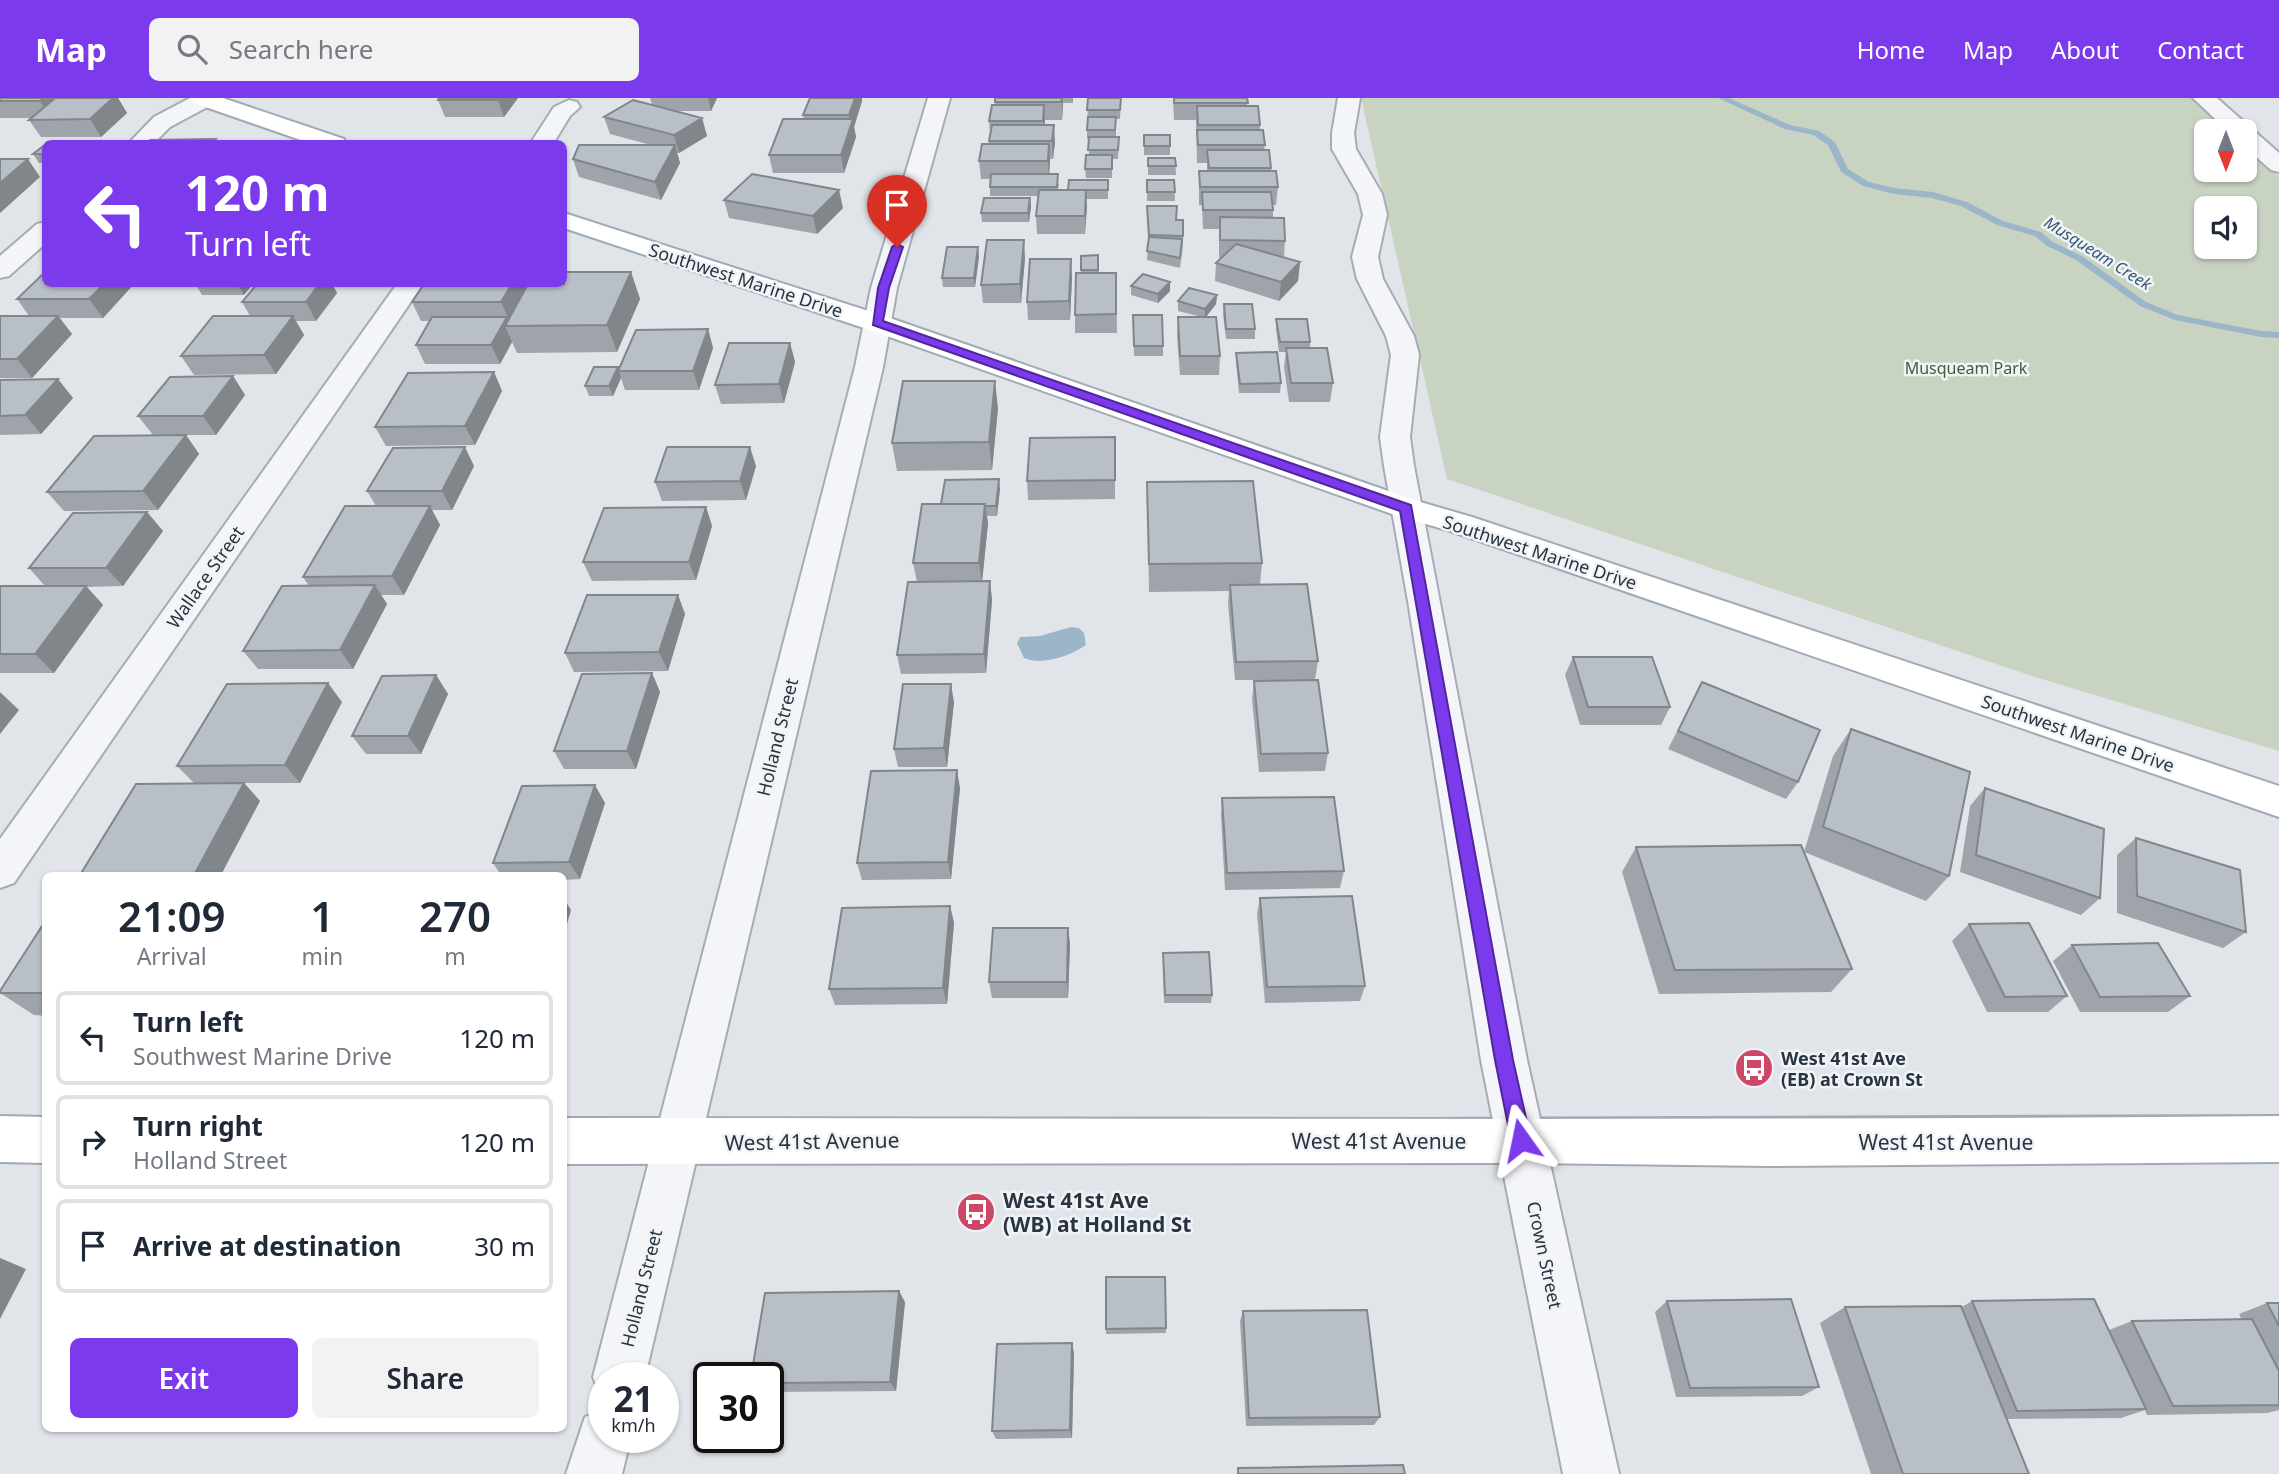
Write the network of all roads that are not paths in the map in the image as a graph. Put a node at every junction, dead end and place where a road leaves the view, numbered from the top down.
1 (204, 98) edge
2 (939, 98) edge
3 (1349, 98) edge
4 (2204, 98) edge
5 (569, 107) dead end
6 (2227, 119) edge
7 (143, 140) edge
8 (324, 140) edge
9 (544, 140) edge
10 (2258, 146) edge
11 (2279, 165) edge
12 (567, 221) edge
13 (42, 233) edge
14 (0, 270) edge
15 (409, 287) edge
16 (877, 323) junction
17 (1406, 508) junction
18 (2279, 802) edge
19 (0, 872) edge
20 (0, 1139) edge
21 (2279, 1139) edge
22 (42, 1140) edge
23 (1521, 1140) junction
24 (567, 1141) edge
25 (678, 1143) junction
26 (623, 1362) edge
27 (600, 1453) edge
28 (594, 1474) edge
29 (1591, 1474) edge

1 - 7 street
1 - 8 main road
2 - 16 street, Holland Street
3 - 17 street, Crown Street
4 - 6 street
5 - 9 street
10 - 11 street
12 - 16 main road, Southwest Marine Drive
13 - 14 street
15 - 19 street, Wallace Street
16 - 17 main road, Southwest Marine Drive
16 - 25 street, Holland Street
17 - 18 main road, Southwest Marine Drive
17 - 23 street, Crown Street
20 - 22 main road
21 - 23 main road, West 41st Avenue
23 - 25 main road, West 41st Avenue
23 - 29 street, Crown Street
24 - 25 main road, West 41st Avenue
25 - 26 street, Holland Street
27 - 28 street

